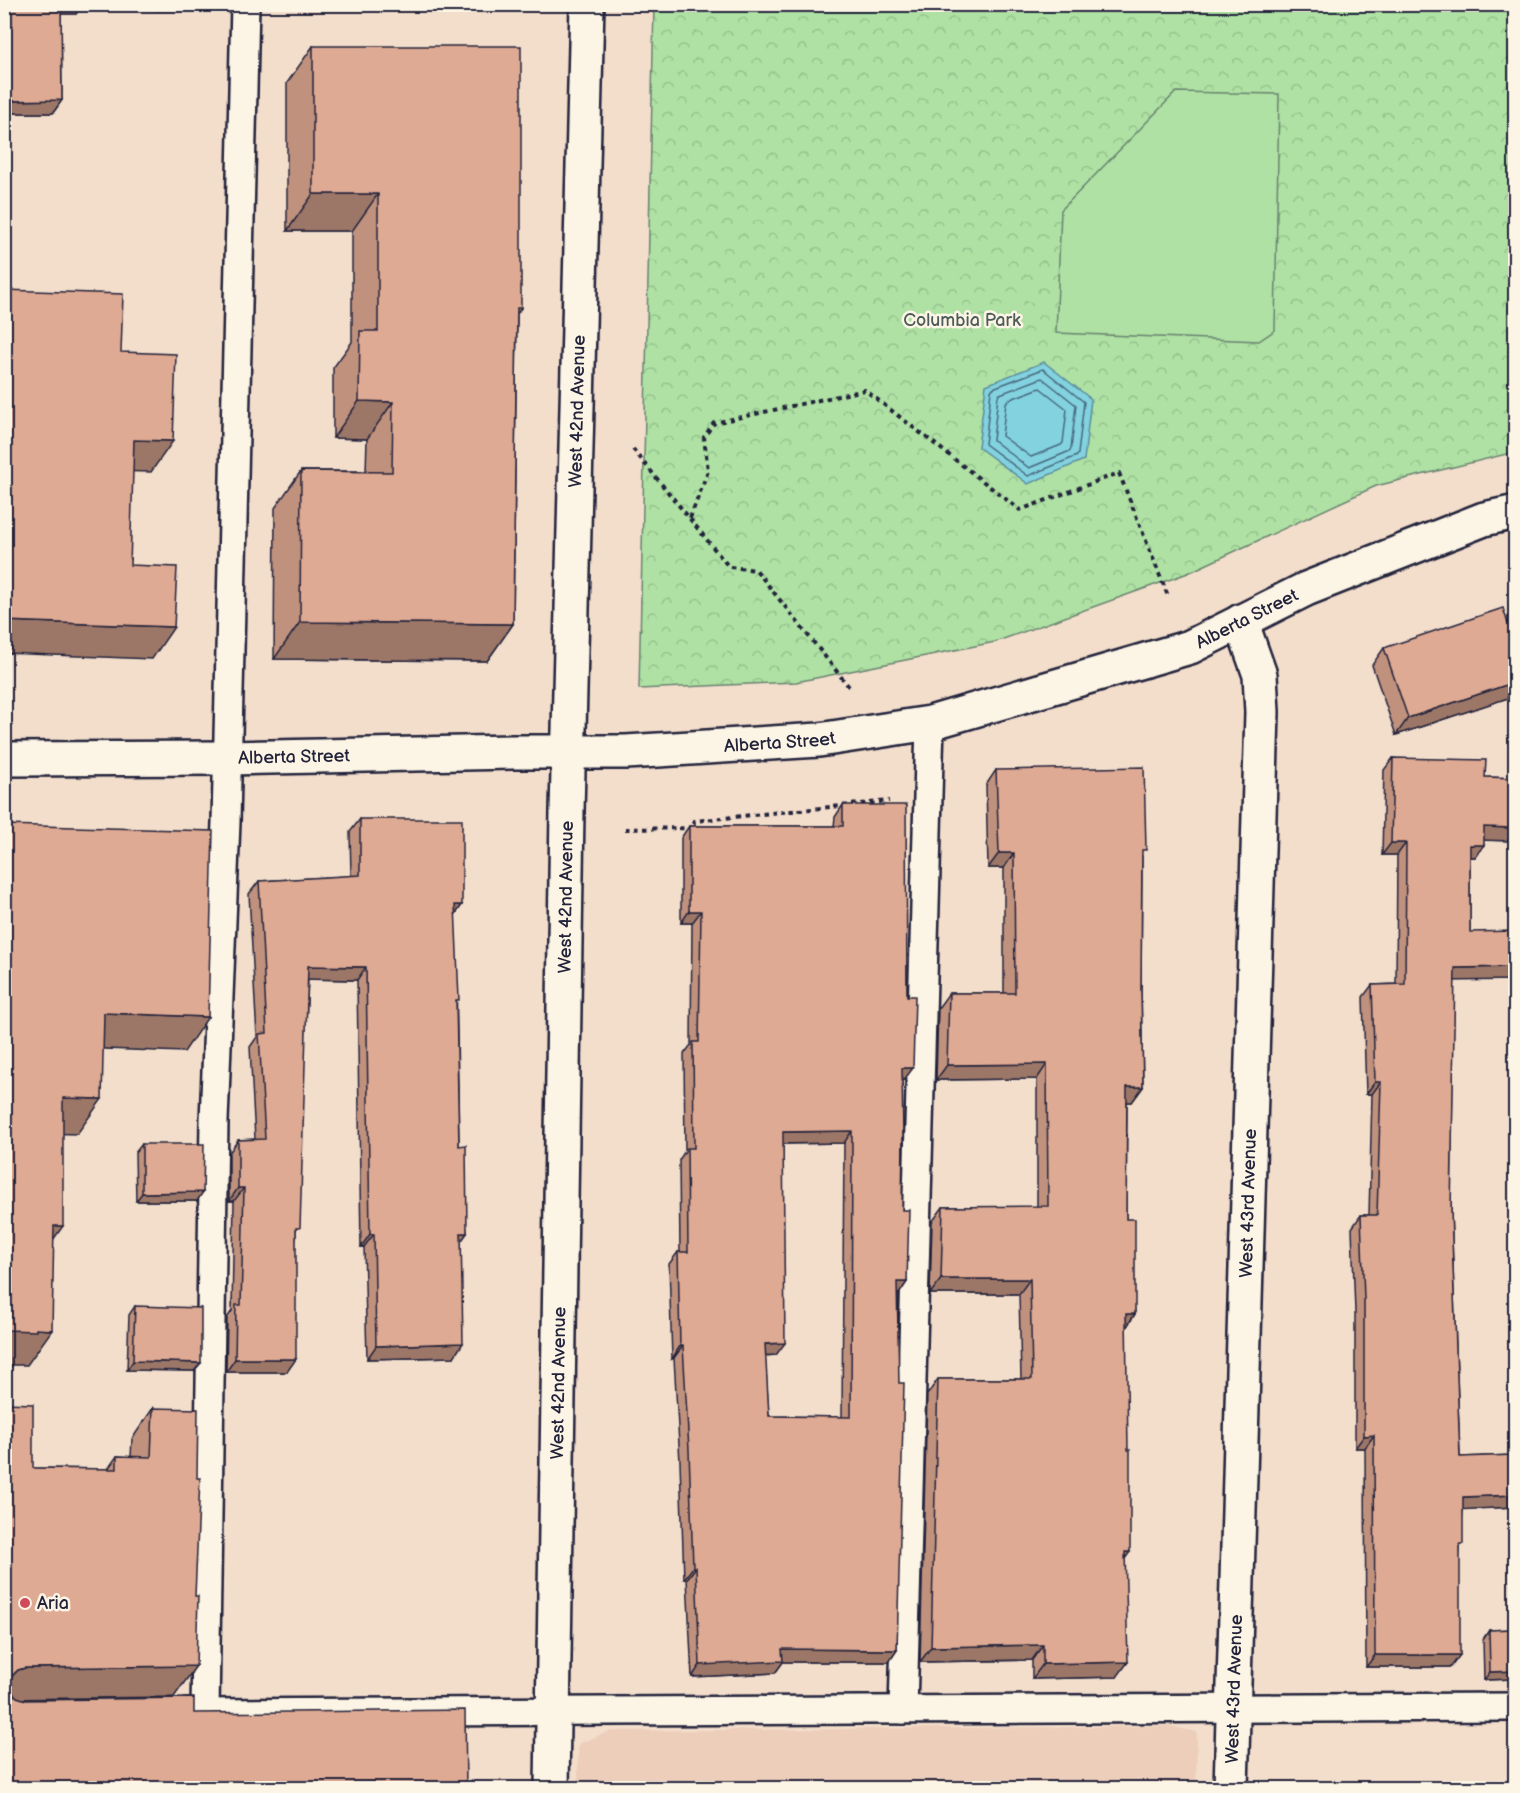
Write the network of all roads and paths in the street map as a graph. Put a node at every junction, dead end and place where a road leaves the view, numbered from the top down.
1 (245, 4) edge
2 (586, 4) edge
3 (633, 449) dead end
4 (1515, 512) edge
5 (690, 518) junction
6 (1168, 596) dead end
7 (1241, 621) junction
8 (850, 688) dead end
9 (930, 723) junction
10 (569, 753) junction
11 (228, 758) junction
12 (4, 759) edge
13 (889, 801) dead end
14 (625, 829) dead end
15 (1515, 1707) edge
16 (553, 1709) junction
17 (903, 1710) junction
18 (1233, 1710) junction
19 (205, 1712) junction
20 (158, 1713) edge
21 (552, 1788) edge
22 (1231, 1788) edge

1 - 11 lane
2 - 10 street, West 42nd Avenue
3 - 5 path
4 - 7 street, Alberta Street
5 - 6 path
5 - 8 path
7 - 9 street, Alberta Street
7 - 18 street, West 43rd Avenue
9 - 10 street, Alberta Street
9 - 17 lane
10 - 11 street, Alberta Street
10 - 16 street, West 42nd Avenue
11 - 12 street, Alberta Street
11 - 19 lane
13 - 14 path
15 - 18 lane
16 - 17 lane
16 - 19 lane
16 - 21 street, West 42nd Avenue
17 - 18 lane
18 - 22 street, West 43rd Avenue
19 - 20 lane

